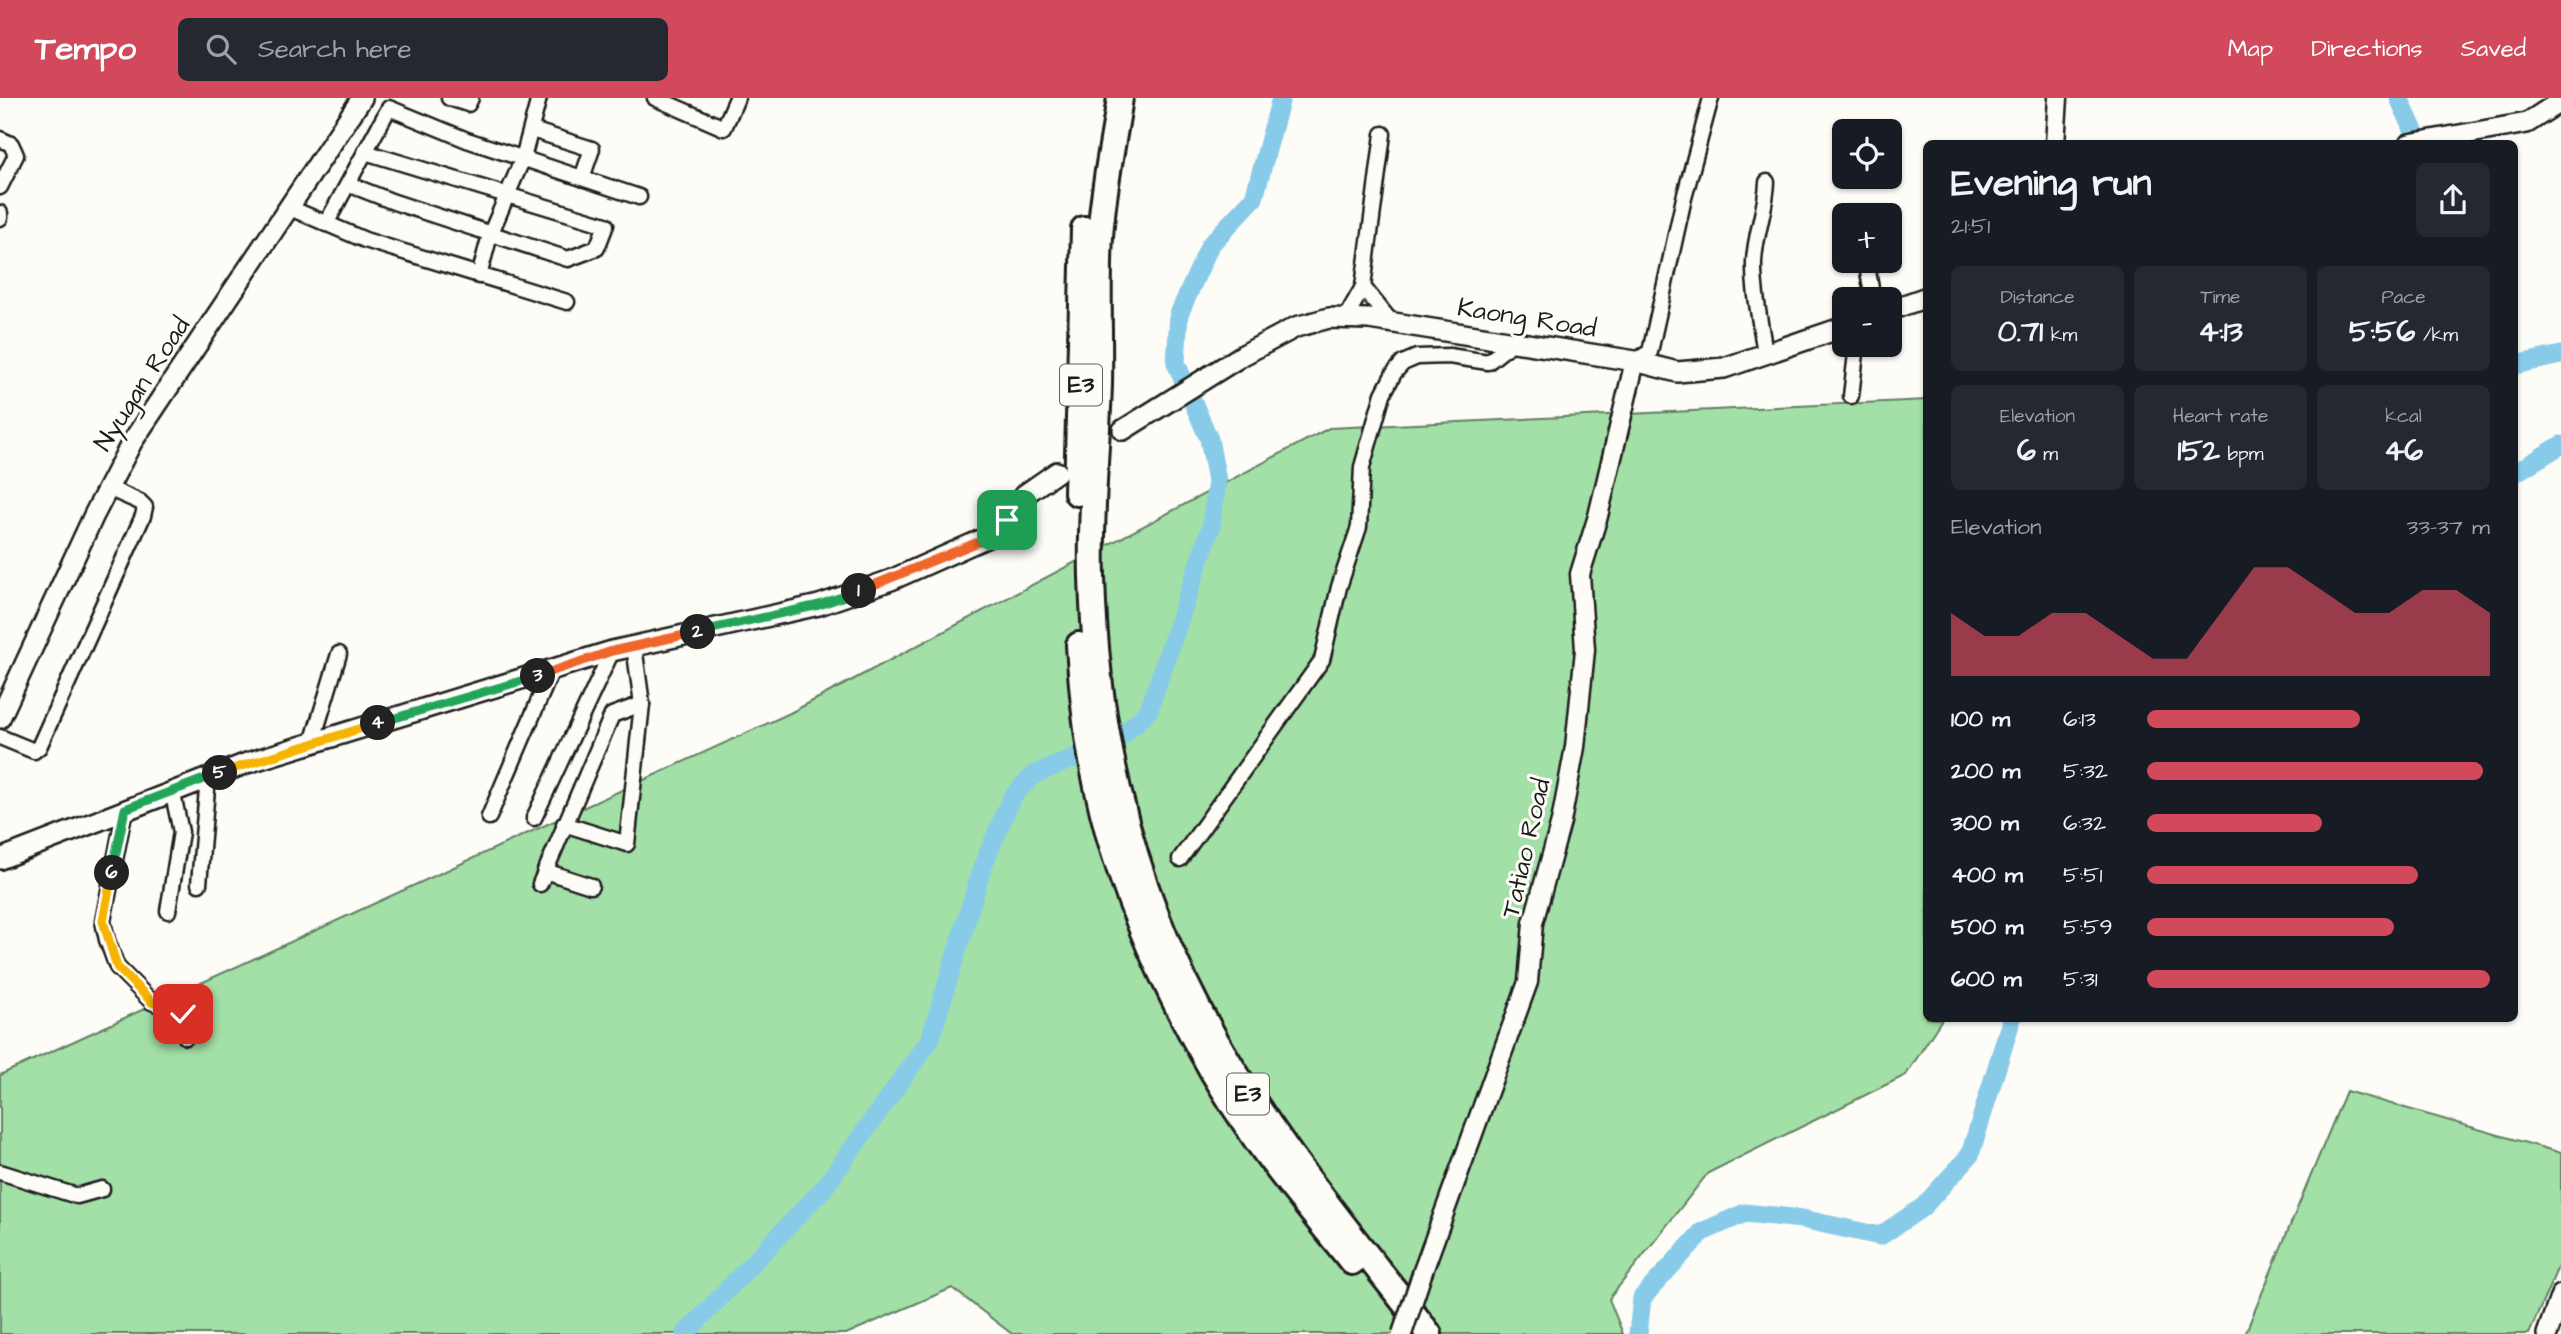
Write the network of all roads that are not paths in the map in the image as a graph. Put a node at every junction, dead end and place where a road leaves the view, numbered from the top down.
1 (362, 98) edge
2 (449, 98) edge
3 (471, 98) edge
4 (539, 98) edge
5 (655, 98) edge
6 (737, 98) edge
7 (1104, 98) edge
8 (1120, 98) edge
9 (1711, 98) edge
10 (2058, 98) edge
11 (2561, 101) edge
12 (676, 102) edge
13 (393, 103) edge
14 (532, 130) junction
15 (1383, 134) dead end
16 (0, 139) edge
17 (2055, 140) edge
18 (2429, 140) edge
19 (365, 152) junction
20 (523, 158) junction
21 (582, 178) junction
22 (1767, 182) dead end
23 (348, 184) junction
24 (0, 187) edge
25 (506, 197) junction
26 (639, 197) dead end
27 (290, 208) junction
28 (326, 224) junction
29 (490, 235) junction
30 (479, 276) junction
31 (1363, 286) junction
32 (1923, 298) edge
33 (567, 302) dead end
34 (1902, 306) edge
35 (1346, 317) junction
36 (1392, 323) junction
37 (1832, 331) edge
38 (1512, 343) junction
39 (1765, 354) junction
40 (1856, 357) edge
41 (1635, 361) junction
42 (1851, 396) dead end
43 (1123, 430) dead end
44 (1057, 472) dead end
45 (108, 488) junction
46 (634, 646) junction
47 (612, 651) junction
48 (339, 654) dead end
49 (1089, 668) junction
50 (551, 672) junction
51 (642, 704) junction
52 (0, 718) edge
53 (0, 737) edge
54 (313, 743) junction
55 (208, 777) junction
56 (172, 790) junction
57 (125, 809) junction
58 (489, 817) dead end
59 (534, 818) dead end
60 (564, 824) junction
61 (1116, 825) junction
62 (0, 859) edge
63 (1180, 859) dead end
64 (199, 884) dead end
65 (591, 886) dead end
66 (168, 911) dead end
67 (186, 1037) dead end
68 (0, 1171) edge
69 (102, 1189) dead end
70 (2561, 1295) edge
71 (1402, 1334) edge
72 (1409, 1334) edge
73 (1429, 1334) edge
74 (2547, 1334) edge

1 - 27 main road, Nyugan Road
2 - 3 street
4 - 14 street
5 - 12 street
6 - 12 street
7 - 49 highway, E3
8 - 49 highway, E3
9 - 41 street
10 - 17 street
11 - 18 main road
13 - 19 street
13 - 20 street
14 - 20 street
14 - 21 street
15 - 31 street
16 - 24 street
19 - 23 street
19 - 25 street
20 - 21 street
20 - 25 street
21 - 26 street
22 - 39 street
23 - 28 street
23 - 29 street
25 - 29 street
25 - 29 street
27 - 28 street
27 - 45 main road, Nyugan Road
28 - 30 street
29 - 30 street
30 - 33 street
31 - 35 street
31 - 36 street
32 - 34 main road
35 - 36 main road, Kaong Road
35 - 43 main road, Kaong Road
36 - 38 main road, Kaong Road
37 - 39 main road, Kaong Road
38 - 41 main road, Kaong Road
38 - 63 street
39 - 41 main road, Kaong Road
40 - 42 street
41 - 71 street, Tatiao Road, bridge
44 - 46 main road
45 - 52 main road, Nyugan Road
45 - 53 street
46 - 47 main road
46 - 51 street
47 - 50 main road
47 - 59 street
48 - 54 street
49 - 61 highway, E3
50 - 54 main road
50 - 58 street
51 - 60 street
51 - 60 street
54 - 55 main road
55 - 56 main road
55 - 64 street
56 - 57 main road
56 - 66 street
57 - 62 main road
57 - 67 street
60 - 65 street
61 - 72 highway, E3
61 - 73 highway, E3
68 - 69 street
70 - 74 main road

